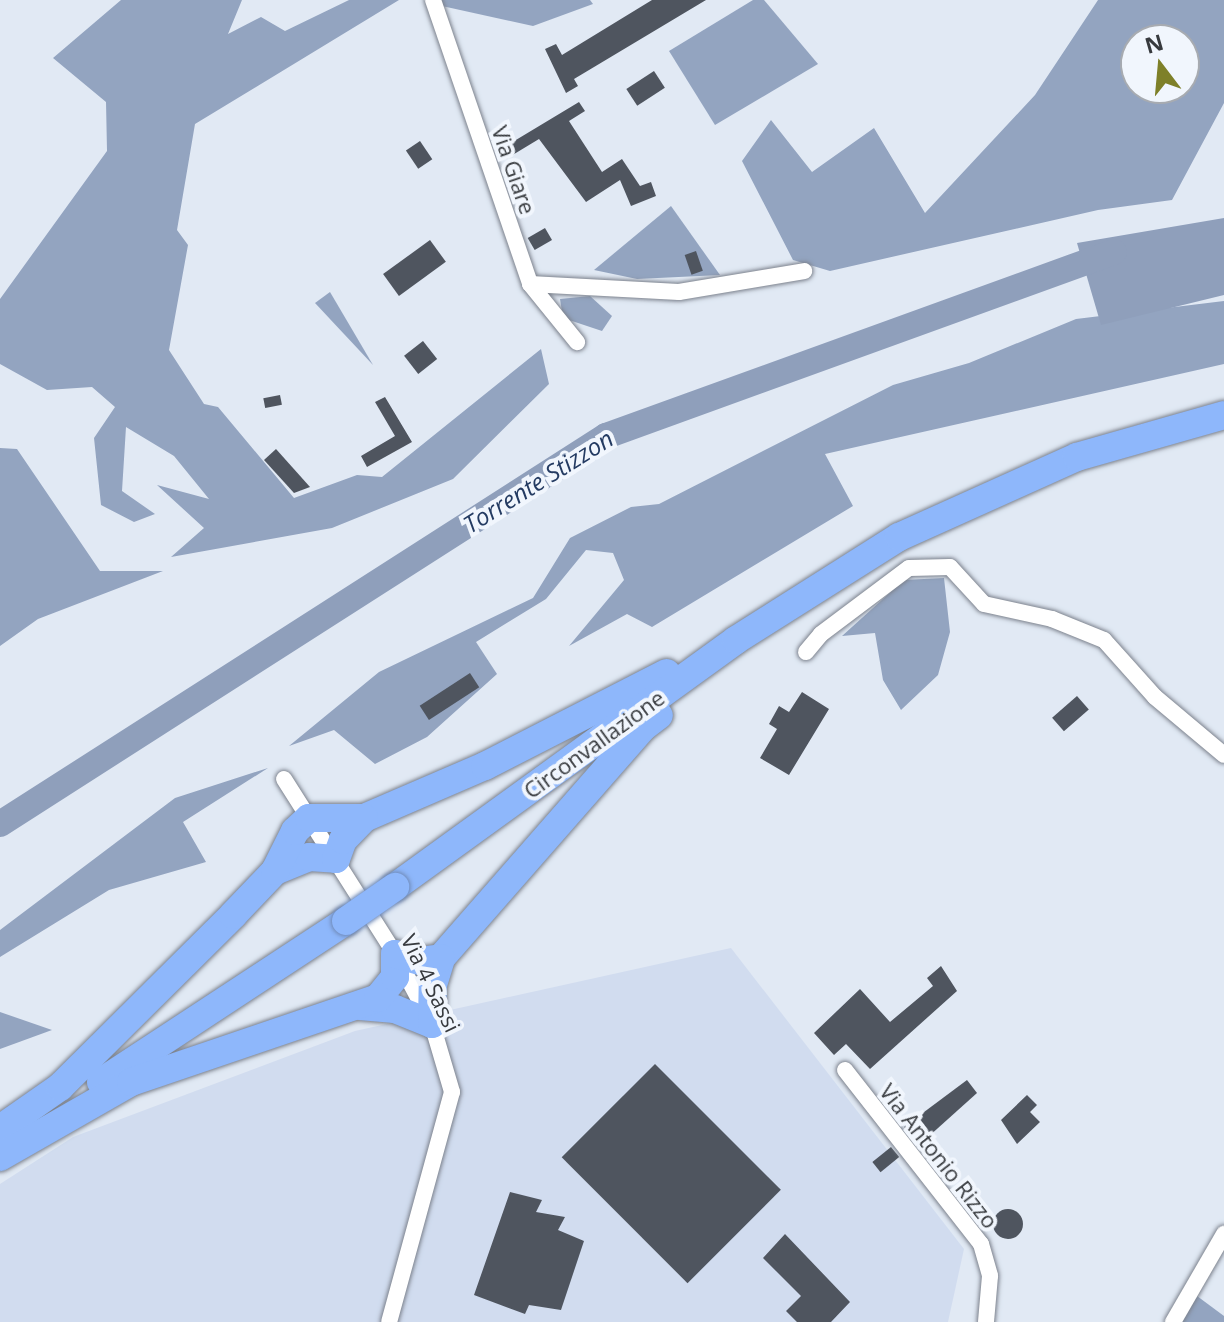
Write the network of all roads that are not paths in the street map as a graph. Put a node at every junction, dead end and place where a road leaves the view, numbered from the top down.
1 (433, 0) edge
2 (804, 271) dead end
3 (530, 284) junction
4 (577, 342) dead end
5 (1224, 415) edge
6 (806, 652) dead end
7 (706, 662) junction
8 (1224, 755) edge
9 (284, 779) dead end
10 (309, 818) junction
11 (364, 818) junction
12 (336, 859) junction
13 (275, 871) junction
14 (395, 954) junction
15 (441, 958) junction
16 (360, 1006) junction
17 (432, 1024) junction
18 (845, 1070) dead end
19 (0, 1129) edge
20 (0, 1147) edge
21 (0, 1157) edge
22 (1224, 1234) edge
23 (389, 1322) edge
24 (986, 1322) edge
25 (1173, 1322) edge

1 - 3 street, Via Giare
2 - 3 street
3 - 4 street, Via Giare
5 - 7 highway, Circonvallazione
6 - 8 street
7 - 11 highway
7 - 15 highway
7 - 20 highway, Circonvallazione, bridge
9 - 10 street, Via 4 Sassi
10 - 11 highway
10 - 12 street, Via 4 Sassi
10 - 13 highway
11 - 12 highway
12 - 13 highway
12 - 14 street, Via 4 Sassi
13 - 19 highway
14 - 15 highway
14 - 16 highway
14 - 17 street, Via 4 Sassi
15 - 17 highway
16 - 17 highway
16 - 21 highway
17 - 23 street, Via 4 Sassi
18 - 24 street, Via Antonio Rizzo
22 - 25 street

